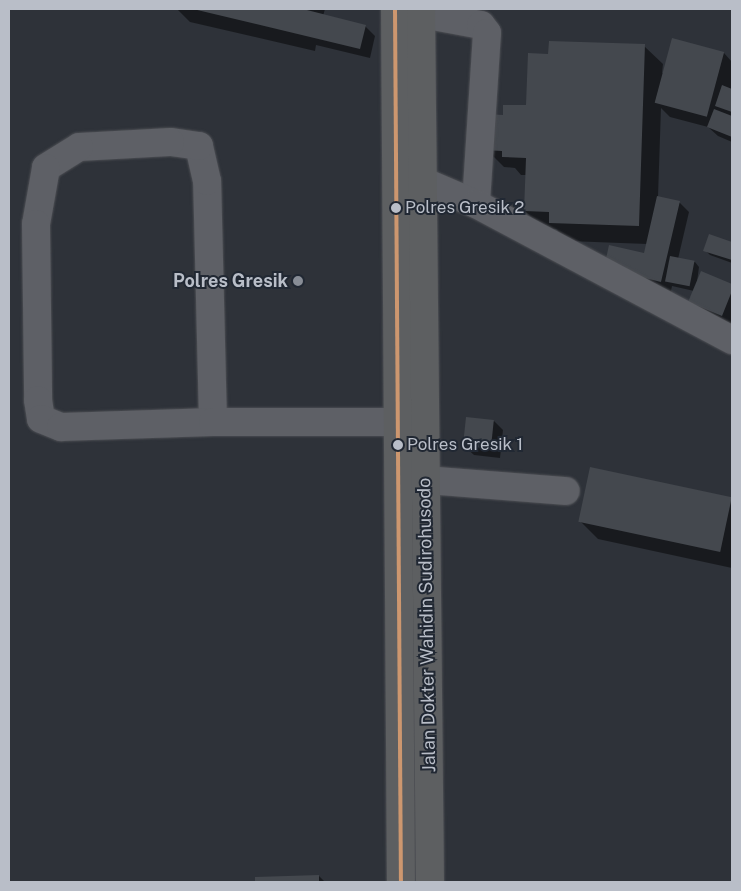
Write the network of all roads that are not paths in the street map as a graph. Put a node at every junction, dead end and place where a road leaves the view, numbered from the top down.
1 (395, 9) edge
2 (421, 11) edge
3 (422, 181) junction
4 (476, 204) junction
5 (731, 335) edge
6 (212, 422) junction
7 (398, 422) junction
8 (425, 422) junction
9 (426, 480) junction
10 (566, 491) dead end
11 (401, 882) edge
12 (430, 882) edge

1 - 7 highway, Jalan Dokter Wahidin Sudirohusodo
2 - 3 highway, Jalan Dokter Wahidin Sudirohusodo
2 - 4 street
3 - 4 street
3 - 8 highway, Jalan Dokter Wahidin Sudirohusodo
4 - 5 street
6 - 6 street
6 - 7 street
7 - 8 street
7 - 11 highway, Jalan Dokter Wahidin Sudirohusodo
8 - 9 highway, Jalan Dokter Wahidin Sudirohusodo
9 - 10 street
9 - 12 highway, Jalan Dokter Wahidin Sudirohusodo

